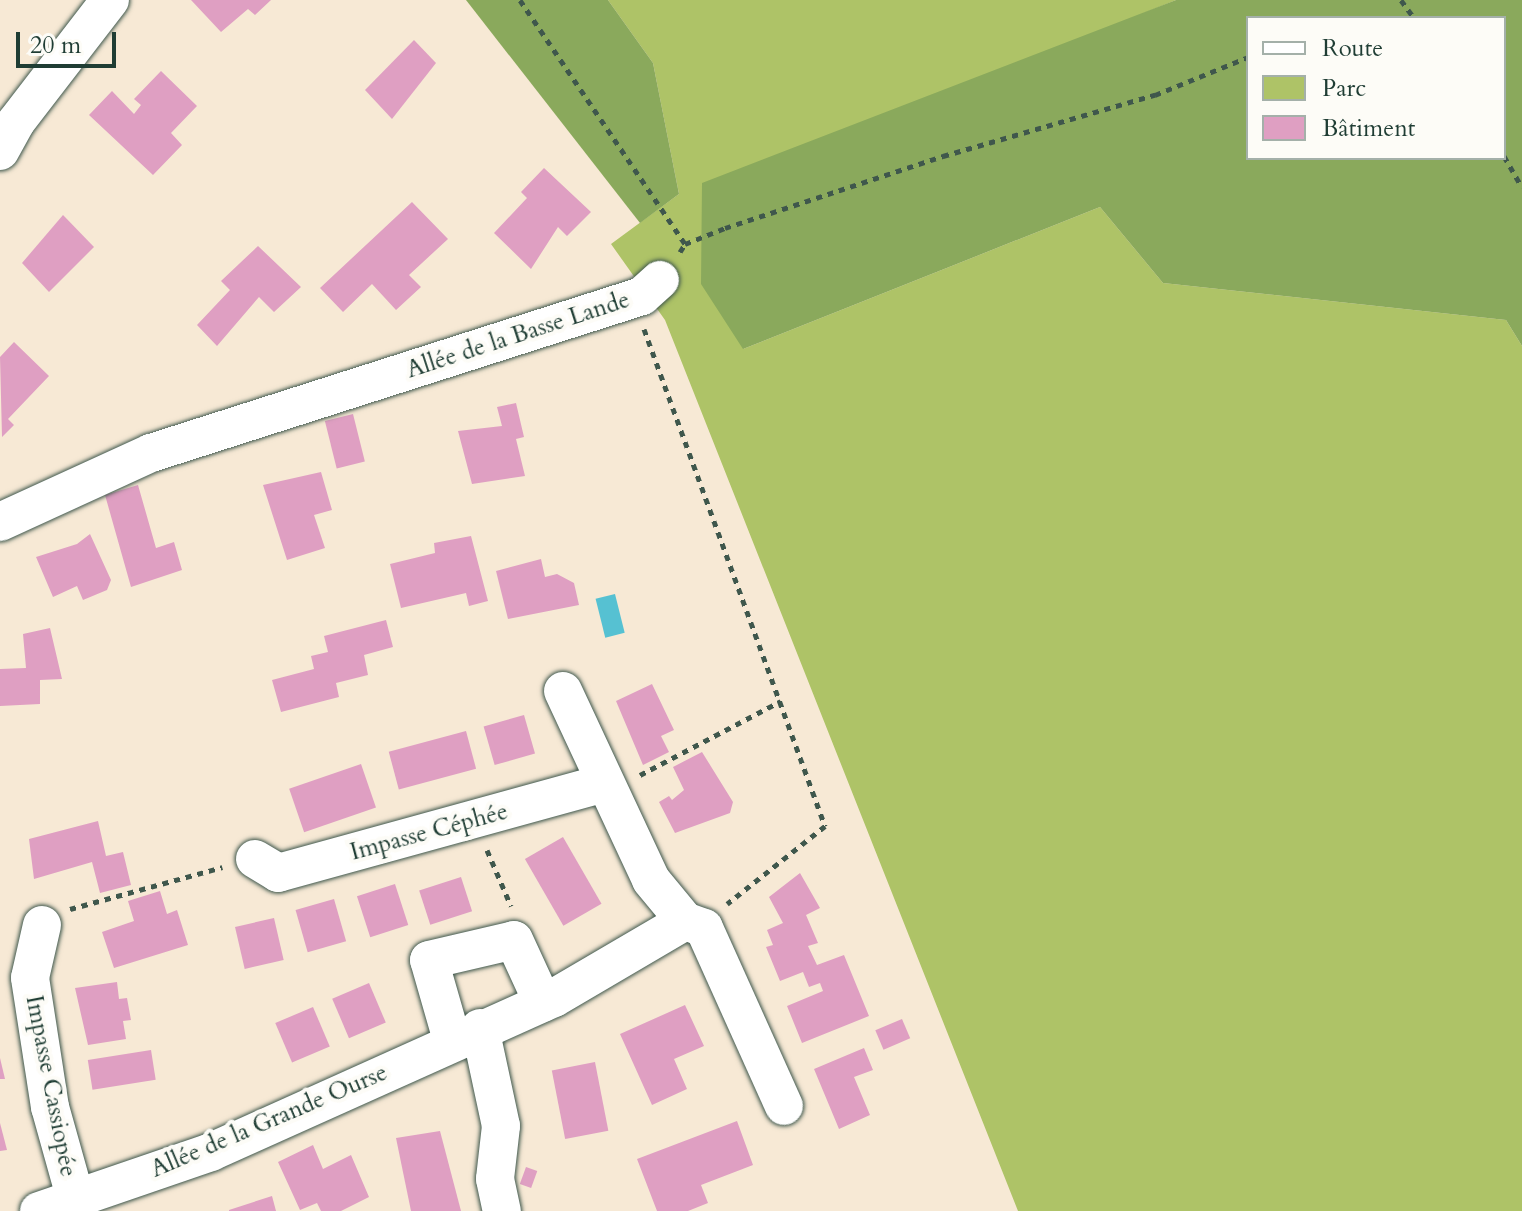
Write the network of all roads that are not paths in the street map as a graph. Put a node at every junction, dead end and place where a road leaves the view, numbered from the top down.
1 (110, 0) edge
2 (0, 151) edge
3 (646, 290) road end
4 (0, 522) edge
5 (563, 691) dead end
6 (605, 783) junction
7 (255, 859) road end
8 (695, 924) junction
9 (42, 925) road end
10 (543, 1003) junction
11 (466, 1034) junction
12 (784, 1106) dead end
13 (76, 1200) junction
14 (39, 1211) edge
15 (502, 1211) edge

1 - 2 street
3 - 4 street, Allée de la Basse Lande
5 - 6 street
6 - 7 street, Impasse Céphée
6 - 8 street
8 - 10 street, Allée de la Grande Ourse
8 - 12 street
9 - 13 street, Impasse Cassiopée
10 - 11 street, Allée de la Grande Ourse
10 - 11 street
11 - 13 street, Allée de la Grande Ourse
11 - 15 street
13 - 14 street, Allée de la Grande Ourse

